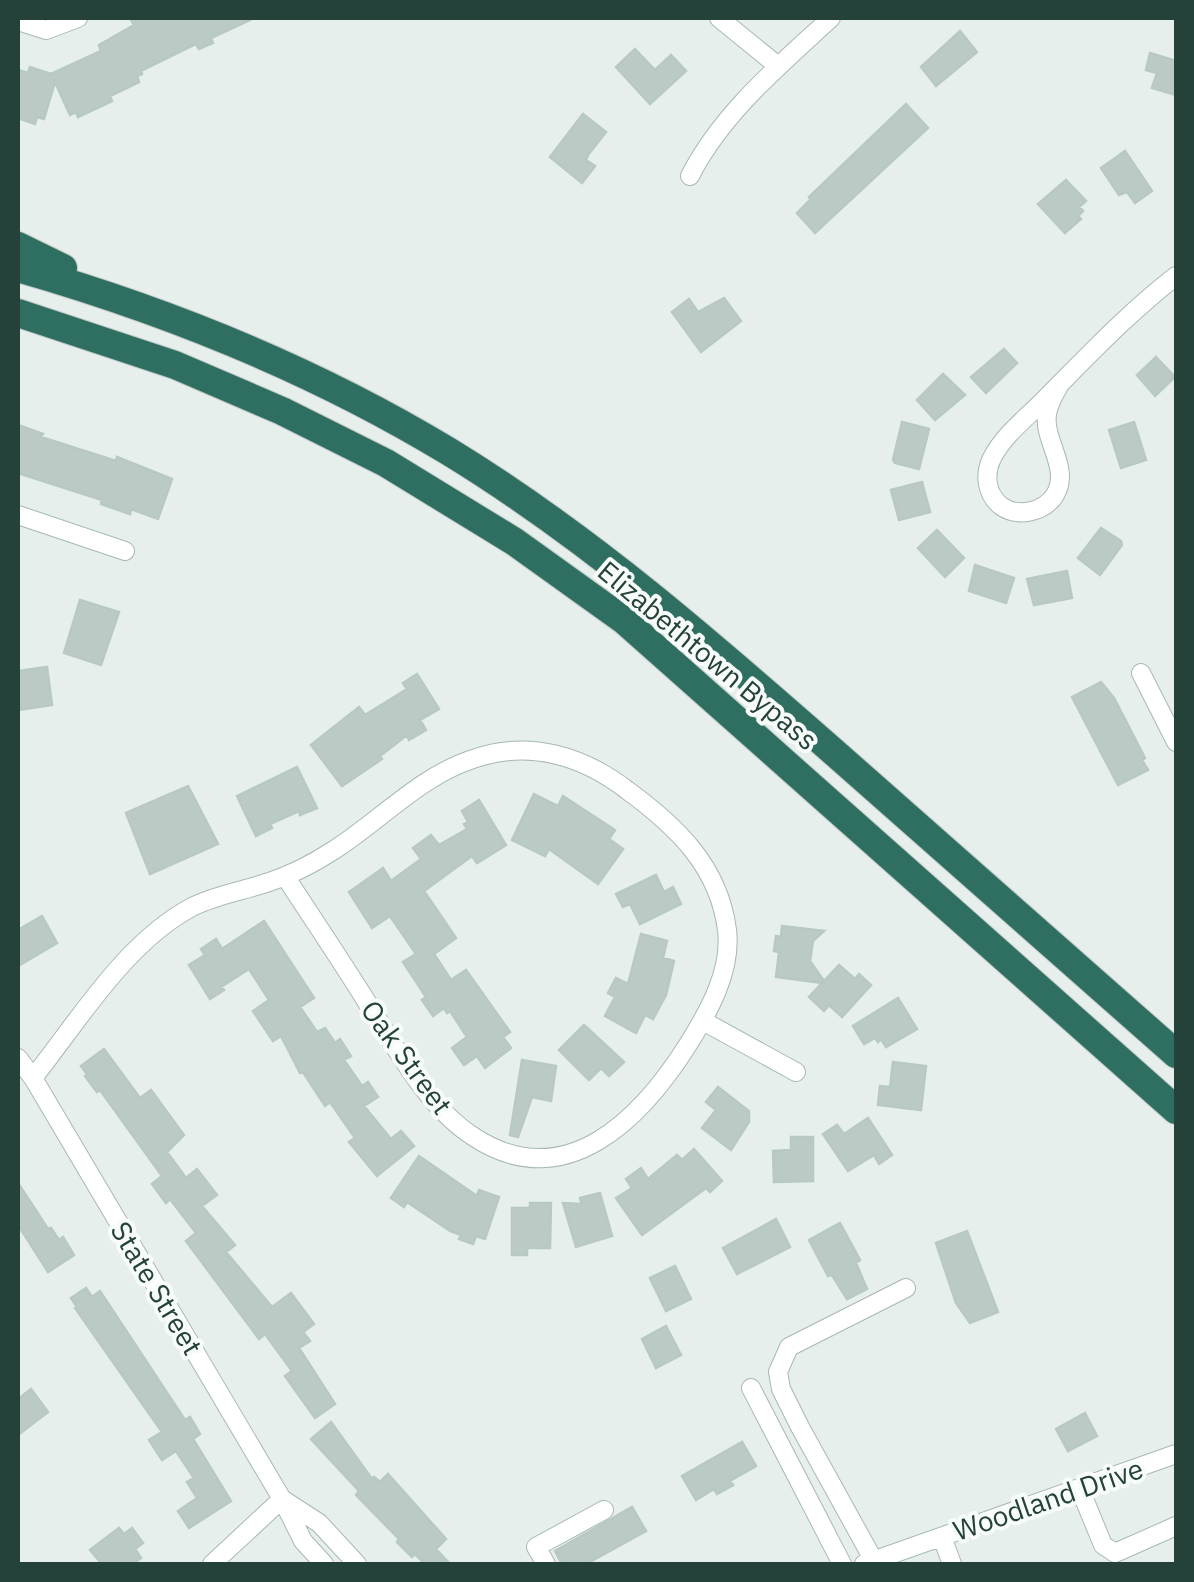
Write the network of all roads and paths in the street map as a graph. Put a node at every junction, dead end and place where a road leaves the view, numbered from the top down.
1 (78, 18) edge
2 (718, 18) edge
3 (831, 18) edge
4 (18, 21) edge
5 (778, 66) junction
6 (690, 176) dead end
7 (18, 246) edge
8 (18, 268) edge
9 (1176, 276) edge
10 (136, 305) junction
11 (18, 313) edge
12 (18, 324) edge
13 (70, 330) junction
14 (1059, 386) junction
15 (18, 515) edge
16 (125, 551) dead end
17 (1141, 673) dead end
18 (1176, 742) edge
19 (285, 876) junction
20 (703, 1021) junction
21 (1176, 1054) edge
22 (18, 1058) edge
23 (796, 1072) dead end
24 (33, 1078) junction
25 (1176, 1110) edge
26 (906, 1288) dead end
27 (752, 1388) dead end
28 (1176, 1454) edge
29 (1080, 1490) junction
30 (282, 1498) junction
31 (604, 1510) dead end
32 (1176, 1526) edge
33 (942, 1536) junction
34 (869, 1563) edge
35 (212, 1564) edge
36 (324, 1564) edge
37 (357, 1564) edge
38 (546, 1564) edge
39 (842, 1564) edge
40 (952, 1564) edge

1 - 4 street
2 - 5 street
3 - 5 street
5 - 6 street
7 - 10 highway
8 - 10 highway, Elizabethtown Bypass
9 - 14 street
10 - 21 highway, Elizabethtown Bypass
11 - 13 highway, Elizabethtown Bypass
12 - 13 highway
13 - 25 highway, Elizabethtown Bypass
14 - 14 street
15 - 16 street
17 - 18 street
19 - 20 street, Oak Street
19 - 20 street, Oak Street
19 - 24 street, Oak Street
20 - 23 street
22 - 24 street
24 - 30 street, State Street
26 - 34 street
27 - 39 street
28 - 29 street, Woodland Drive
29 - 32 street
29 - 33 street, Woodland Drive
30 - 35 street
30 - 36 street, State Street
30 - 37 street, State Street
31 - 38 street
33 - 34 street, Woodland Drive
33 - 40 street

